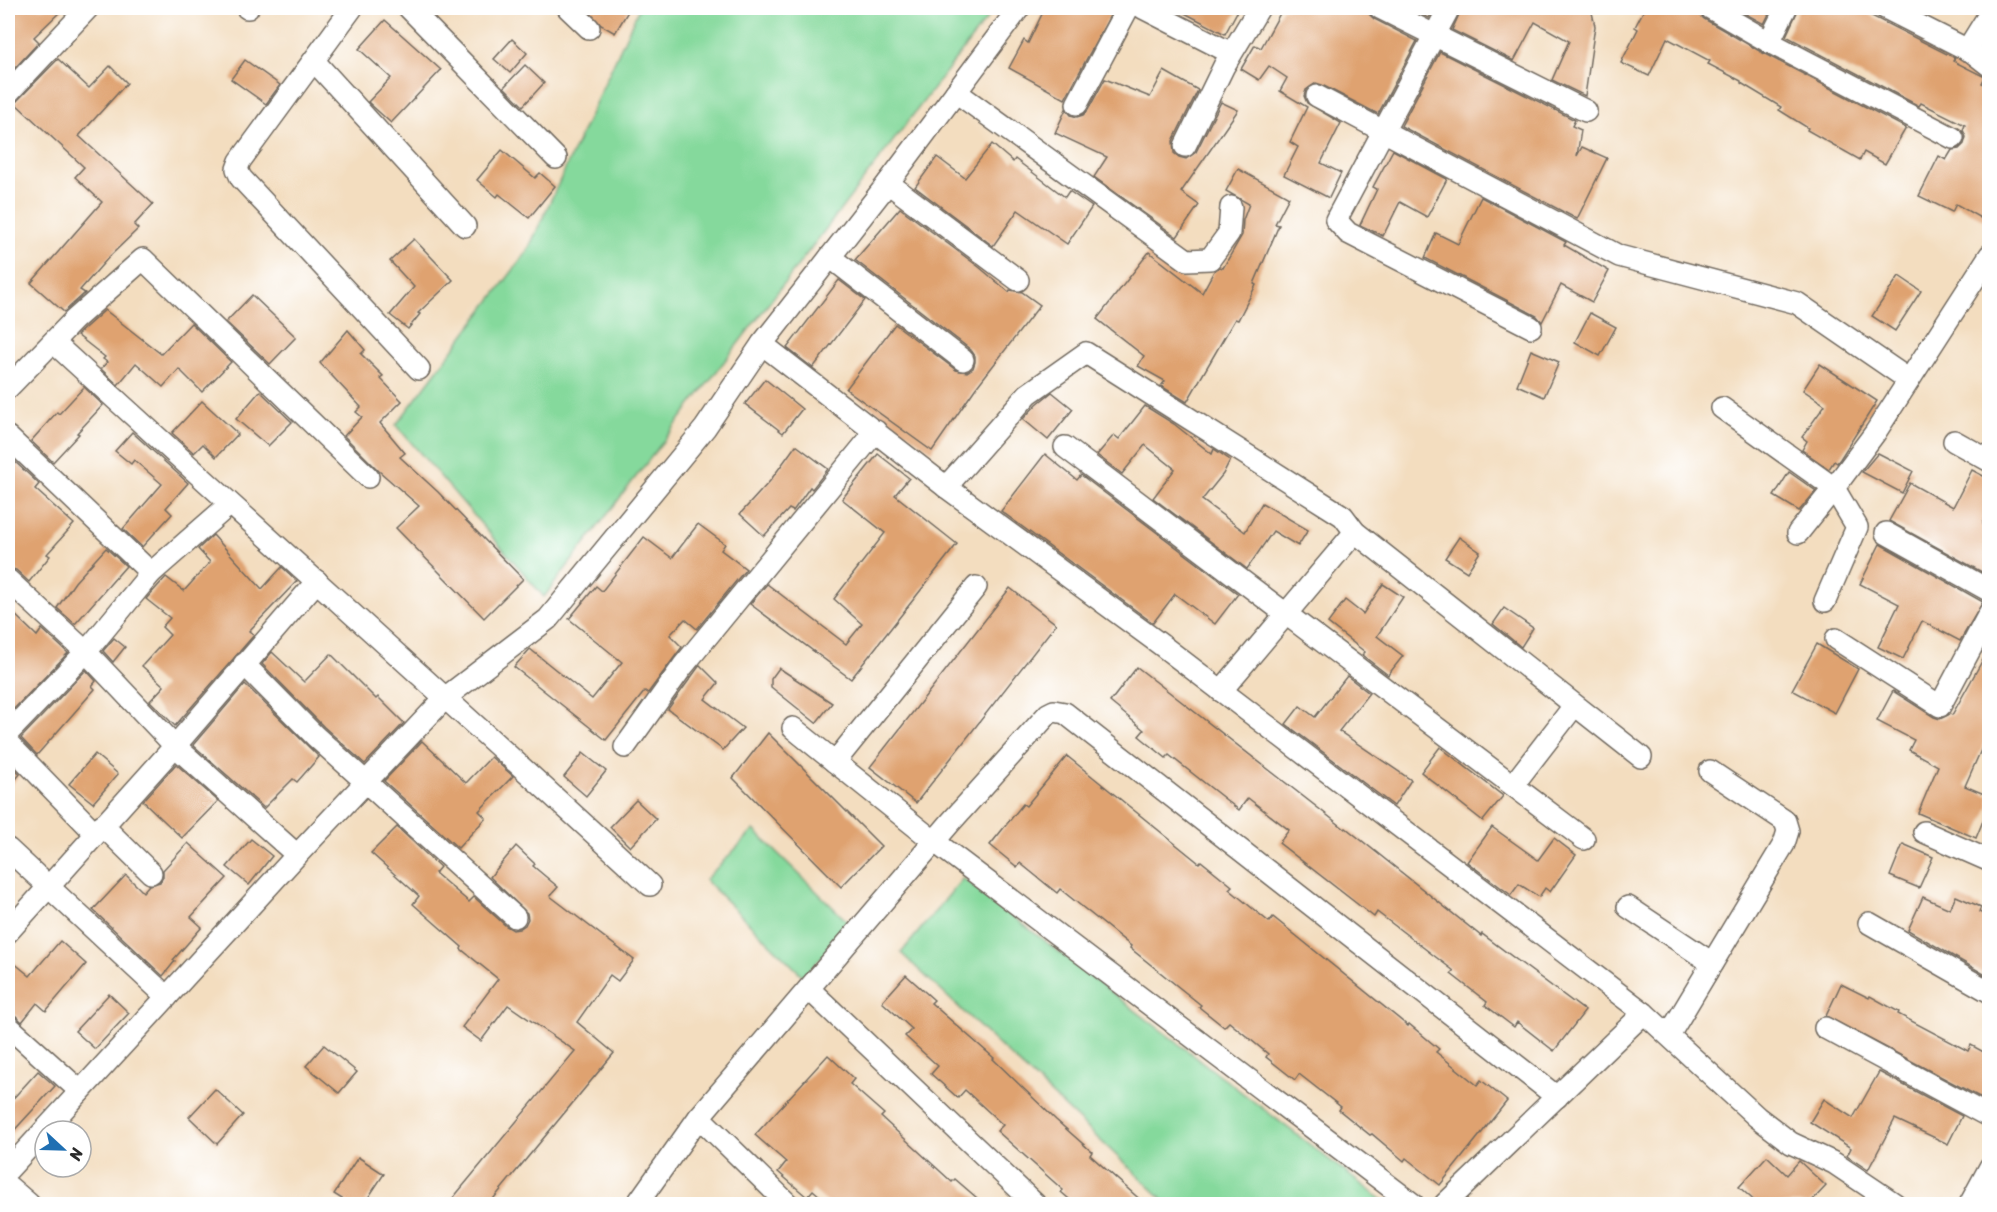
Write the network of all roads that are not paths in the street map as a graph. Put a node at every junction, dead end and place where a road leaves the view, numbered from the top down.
1 (88, 8) edge
2 (352, 8) edge
3 (409, 8) edge
4 (568, 8) edge
5 (1019, 8) edge
6 (1128, 8) edge
7 (1143, 8) edge
8 (1259, 8) edge
9 (1380, 8) edge
10 (1449, 8) edge
11 (1710, 8) edge
12 (1786, 8) edge
13 (1885, 8) edge
14 (1989, 13) edge
15 (589, 28) dead end
16 (1434, 35) junction
17 (1769, 42) junction
18 (1967, 50) junction
19 (1231, 53) junction
20 (314, 61) junction
21 (1989, 66) edge
22 (956, 92) junction
23 (8, 93) edge
24 (1317, 96) dead end
25 (1077, 104) dead end
26 (1586, 111) dead end
27 (1383, 131) junction
28 (1953, 138) dead end
29 (1185, 146) dead end
30 (555, 158) dead end
31 (888, 183) junction
32 (1231, 207) dead end
33 (465, 226) dead end
34 (1989, 255) edge
35 (830, 257) junction
36 (1018, 280) dead end
37 (1531, 327) dead end
38 (53, 342) junction
39 (762, 344) junction
40 (963, 360) dead end
41 (419, 369) dead end
42 (1909, 380) junction
43 (8, 388) edge
44 (1722, 408) dead end
45 (876, 431) junction
46 (8, 437) edge
47 (1954, 441) dead end
48 (1065, 447) dead end
49 (1989, 461) edge
50 (368, 477) dead end
51 (946, 487) junction
52 (1834, 488) junction
53 (230, 504) junction
54 (1355, 532) junction
55 (1798, 533) dead end
56 (1886, 533) dead end
57 (151, 573) junction
58 (8, 580) edge
59 (317, 581) junction
60 (976, 587) dead end
61 (1989, 591) edge
62 (1825, 601) dead end
63 (1989, 612) edge
64 (1287, 613) junction
65 (1836, 639) dead end
66 (86, 652) junction
67 (244, 664) junction
68 (1221, 691) junction
69 (446, 697) junction
70 (1575, 706) junction
71 (793, 728) dead end
72 (8, 733) edge
73 (8, 743) edge
74 (175, 746) junction
75 (625, 747) dead end
76 (1641, 757) dead end
77 (834, 762) junction
78 (1710, 771) dead end
79 (366, 783) junction
80 (1513, 785) junction
81 (98, 829) junction
82 (1924, 832) dead end
83 (1584, 839) dead end
84 (934, 842) junction
85 (8, 849) edge
86 (297, 855) junction
87 (1989, 861) edge
88 (151, 873) dead end
89 (650, 885) dead end
90 (47, 887) junction
91 (1628, 907) dead end
92 (514, 917) dead end
93 (1869, 923) dead end
94 (8, 932) edge
95 (1712, 963) junction
96 (809, 989) junction
97 (1989, 992) edge
98 (168, 997) junction
99 (1644, 1012) junction
100 (8, 1026) edge
101 (1825, 1028) dead end
102 (1669, 1035) junction
103 (80, 1091) junction
104 (1557, 1097) junction
105 (699, 1117) junction
106 (1989, 1117) edge
107 (1989, 1167) edge
108 (8, 1170) edge
109 (8, 1186) edge
110 (28, 1204) edge
111 (637, 1204) edge
112 (788, 1204) edge
113 (1035, 1204) edge
114 (1413, 1204) edge
115 (1445, 1204) edge
116 (1895, 1204) edge
117 (1970, 1204) edge

1 - 23 street
2 - 20 street
3 - 30 street
4 - 15 street
5 - 22 street
6 - 25 street
7 - 19 street
8 - 19 street
9 - 16 street
10 - 16 street
11 - 17 street
12 - 17 street
13 - 18 street
14 - 18 street
16 - 26 street
16 - 27 street
17 - 28 street
18 - 21 street
19 - 29 street
20 - 33 street
20 - 41 street
22 - 31 street
22 - 32 street
24 - 27 street
27 - 37 street
27 - 42 street
31 - 35 street
31 - 36 street
34 - 42 street
35 - 39 street
35 - 40 street
38 - 43 street
38 - 50 street
38 - 53 street
39 - 45 street
39 - 69 street
42 - 52 street
44 - 52 street
45 - 51 street
45 - 75 street
46 - 57 street
47 - 49 street
48 - 64 street
51 - 54 street
51 - 68 street
52 - 55 street
52 - 62 street
53 - 57 street
53 - 59 street
54 - 64 street
54 - 70 street
56 - 61 street
57 - 66 street
58 - 66 street
59 - 67 street
59 - 69 street
60 - 77 street
63 - 65 street
64 - 68 street
64 - 80 street
66 - 72 street
66 - 74 street
67 - 74 street
67 - 79 street
68 - 99 street
69 - 79 street
69 - 89 street
70 - 76 street
70 - 80 street
71 - 77 street
73 - 81 street
74 - 81 street
74 - 86 street
77 - 84 street
78 - 95 street
79 - 86 street
79 - 92 street
80 - 83 street
81 - 88 street
81 - 90 street
82 - 87 street
84 - 96 street
84 - 104 street
84 - 114 street
85 - 90 street
86 - 98 street
90 - 94 street
90 - 98 street
91 - 95 street
93 - 97 street
95 - 102 street
96 - 105 street
96 - 113 street
98 - 103 street
99 - 102 street
99 - 104 street
100 - 103 street
101 - 106 street
102 - 116 street
103 - 108 street
104 - 115 street
105 - 111 street
105 - 112 street
107 - 117 street
109 - 110 street

